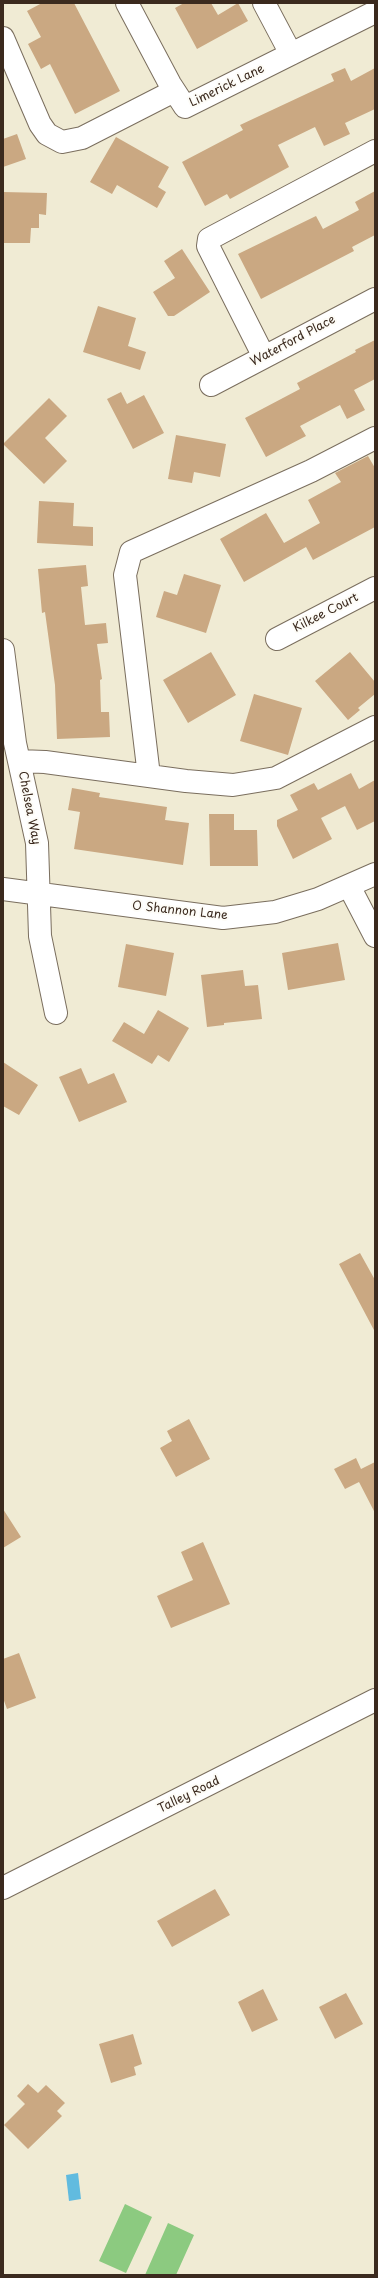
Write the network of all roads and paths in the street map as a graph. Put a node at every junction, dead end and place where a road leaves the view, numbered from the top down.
1 (127, 3) edge
2 (264, 3) edge
3 (375, 12) edge
4 (3, 38) edge
5 (291, 54) junction
6 (174, 90) junction
7 (375, 151) edge
8 (375, 299) edge
9 (264, 357) junction
10 (211, 384) dead end
11 (375, 438) edge
12 (375, 588) edge
13 (277, 639) dead end
14 (3, 650) edge
15 (375, 727) edge
16 (19, 762) junction
17 (149, 776) junction
18 (375, 874) edge
19 (350, 886) junction
20 (3, 889) edge
21 (38, 893) junction
22 (375, 936) edge
23 (56, 1013) dead end
24 (375, 1700) edge
25 (3, 1888) edge

1 - 6 street, Limerick Lane
2 - 5 street
3 - 5 street, Limerick Lane
4 - 6 street
5 - 6 street, Limerick Lane
7 - 9 street
8 - 9 street, Waterford Place
9 - 10 street, Waterford Place
11 - 17 street
12 - 13 street, Kilkee Court
14 - 16 street, Chelsea Way
15 - 17 street
16 - 17 street
16 - 21 street, Chelsea Way
18 - 19 street, O Shannon Lane
19 - 21 street, O Shannon Lane
19 - 22 street
20 - 21 street, O Shannon Lane
21 - 23 street, Chelsea Way
24 - 25 street, Talley Road

